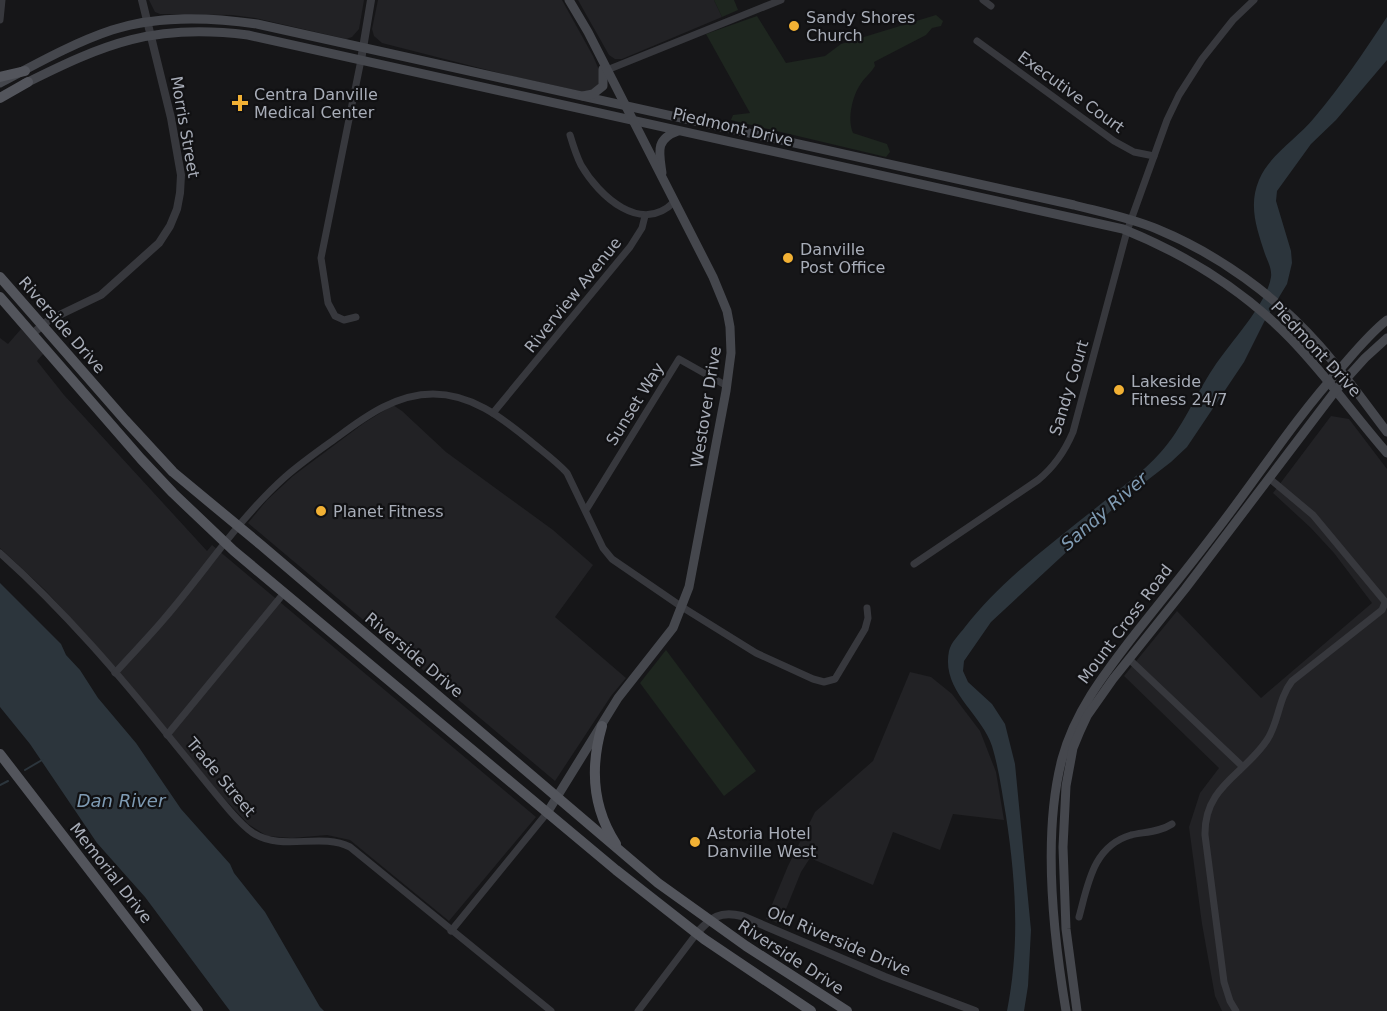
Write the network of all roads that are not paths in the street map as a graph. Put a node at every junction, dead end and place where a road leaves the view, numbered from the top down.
1 (2, 0) edge
2 (142, 0) edge
3 (371, 0) edge
4 (569, 0) edge
5 (782, 0) edge
6 (983, 0) edge
7 (1254, 0) edge
8 (991, 6) dead end
9 (0, 20) edge
10 (148, 22) junction
11 (150, 34) junction
12 (977, 41) dead end
13 (362, 47) junction
14 (601, 58) junction
15 (361, 60) junction
16 (608, 70) junction
17 (26, 76) junction
18 (0, 77) edge
19 (0, 83) edge
20 (582, 96) junction
21 (0, 97) edge
22 (625, 106) junction
23 (632, 120) junction
24 (679, 130) junction
25 (570, 135) dead end
26 (1154, 156) junction
27 (664, 184) junction
28 (674, 202) junction
29 (645, 216) junction
30 (1132, 220) junction
31 (1127, 231) junction
32 (0, 277) edge
33 (0, 297) edge
34 (356, 317) dead end
35 (1387, 320) edge
36 (42, 325) junction
37 (32, 334) junction
38 (1387, 338) edge
39 (1339, 370) junction
40 (1346, 380) junction
41 (1329, 382) junction
42 (727, 386) junction
43 (1336, 390) junction
44 (493, 413) junction
45 (1387, 432) edge
46 (1387, 453) edge
47 (1270, 478) junction
48 (586, 510) junction
49 (240, 527) junction
50 (226, 543) junction
51 (0, 553) edge
52 (914, 564) dead end
53 (284, 593) junction
54 (1386, 605) edge
55 (682, 608) junction
56 (867, 608) dead end
57 (1129, 659) junction
58 (115, 673) junction
59 (602, 726) junction
60 (167, 735) junction
61 (0, 754) edge
62 (1242, 766) junction
63 (556, 796) junction
64 (547, 813) junction
65 (1172, 825) dead end
66 (622, 852) junction
67 (1079, 917) dead end
68 (708, 920) junction
69 (451, 931) junction
70 (696, 933) junction
71 (198, 1011) edge
72 (550, 1011) edge
73 (638, 1011) edge
74 (811, 1011) edge
75 (847, 1011) edge
76 (975, 1011) edge
77 (1066, 1011) edge
78 (1077, 1011) edge
79 (1236, 1011) edge

1 - 9 street
2 - 10 street, Morris Street
3 - 13 street
4 - 14 main road, Westover Drive
5 - 16 street
6 - 8 street
7 - 26 street, Sandy Court
10 - 11 street, Morris Street
10 - 13 main road, Piedmont Drive
10 - 17 main road, Piedmont Drive
11 - 15 main road, Piedmont Drive
11 - 17 main road, Piedmont Drive
11 - 36 street, Morris Street
12 - 26 street, Executive Court
13 - 15 street
13 - 20 main road, Piedmont Drive
14 - 16 main road, Westover Drive
14 - 20 main road
15 - 23 main road, Piedmont Drive
15 - 34 street
16 - 22 main road, Westover Drive
17 - 18 main road
17 - 19 main road, Piedmont Drive
17 - 21 main road
20 - 22 main road, Piedmont Drive
22 - 23 main road, Westover Drive
22 - 30 main road, Piedmont Drive
23 - 24 main road, Piedmont Drive
23 - 27 main road, Westover Drive
24 - 27 main road
24 - 31 main road, Piedmont Drive
25 - 29 street
26 - 30 street, Sandy Court
27 - 28 main road, Westover Drive
28 - 29 street
28 - 42 main road, Westover Drive
29 - 44 street, Riverview Avenue
30 - 31 street, Sandy Court
30 - 39 main road, Piedmont Drive
31 - 41 main road, Piedmont Drive
31 - 52 street, Sandy Court
32 - 36 main road, Riverside Drive
33 - 37 main road, Riverside Drive
35 - 39 main road, Mount Cross Road
36 - 37 street, Morris Street
36 - 49 main road, Riverside Drive
37 - 50 main road, Riverside Drive
38 - 40 main road, Mount Cross Road
39 - 40 main road, Piedmont Drive
39 - 41 main road, Mount Cross Road
40 - 43 main road, Mount Cross Road
40 - 45 main road, Piedmont Drive
41 - 43 main road, Piedmont Drive
41 - 77 main road, Mount Cross Road
42 - 48 street, Sunset Way
42 - 55 main road, Westover Drive
43 - 46 main road, Piedmont Drive
43 - 47 main road, Mount Cross Road
44 - 48 street
44 - 49 street
47 - 54 street
47 - 57 main road, Mount Cross Road
48 - 55 street
49 - 50 street
49 - 63 main road, Riverside Drive
50 - 53 main road, Riverside Drive
50 - 58 street
51 - 58 street, Trade Street
53 - 60 street
53 - 64 main road, Riverside Drive
54 - 62 street
55 - 56 street
55 - 59 main road, Westover Drive
57 - 62 street
57 - 78 main road, Mount Cross Road
58 - 60 street, Trade Street
59 - 63 main road, Westover Drive
59 - 66 main road
60 - 69 street, Trade Street
61 - 71 main road, Memorial Drive
62 - 79 street
63 - 64 main road, Westover Drive
63 - 66 main road, Riverside Drive
64 - 69 street
64 - 70 main road, Riverside Drive
65 - 67 street
66 - 68 main road, Riverside Drive
68 - 70 street
68 - 75 main road, Riverside Drive
68 - 76 street, Old Riverside Drive
69 - 72 street, Trade Street
70 - 73 street
70 - 74 main road, Riverside Drive

